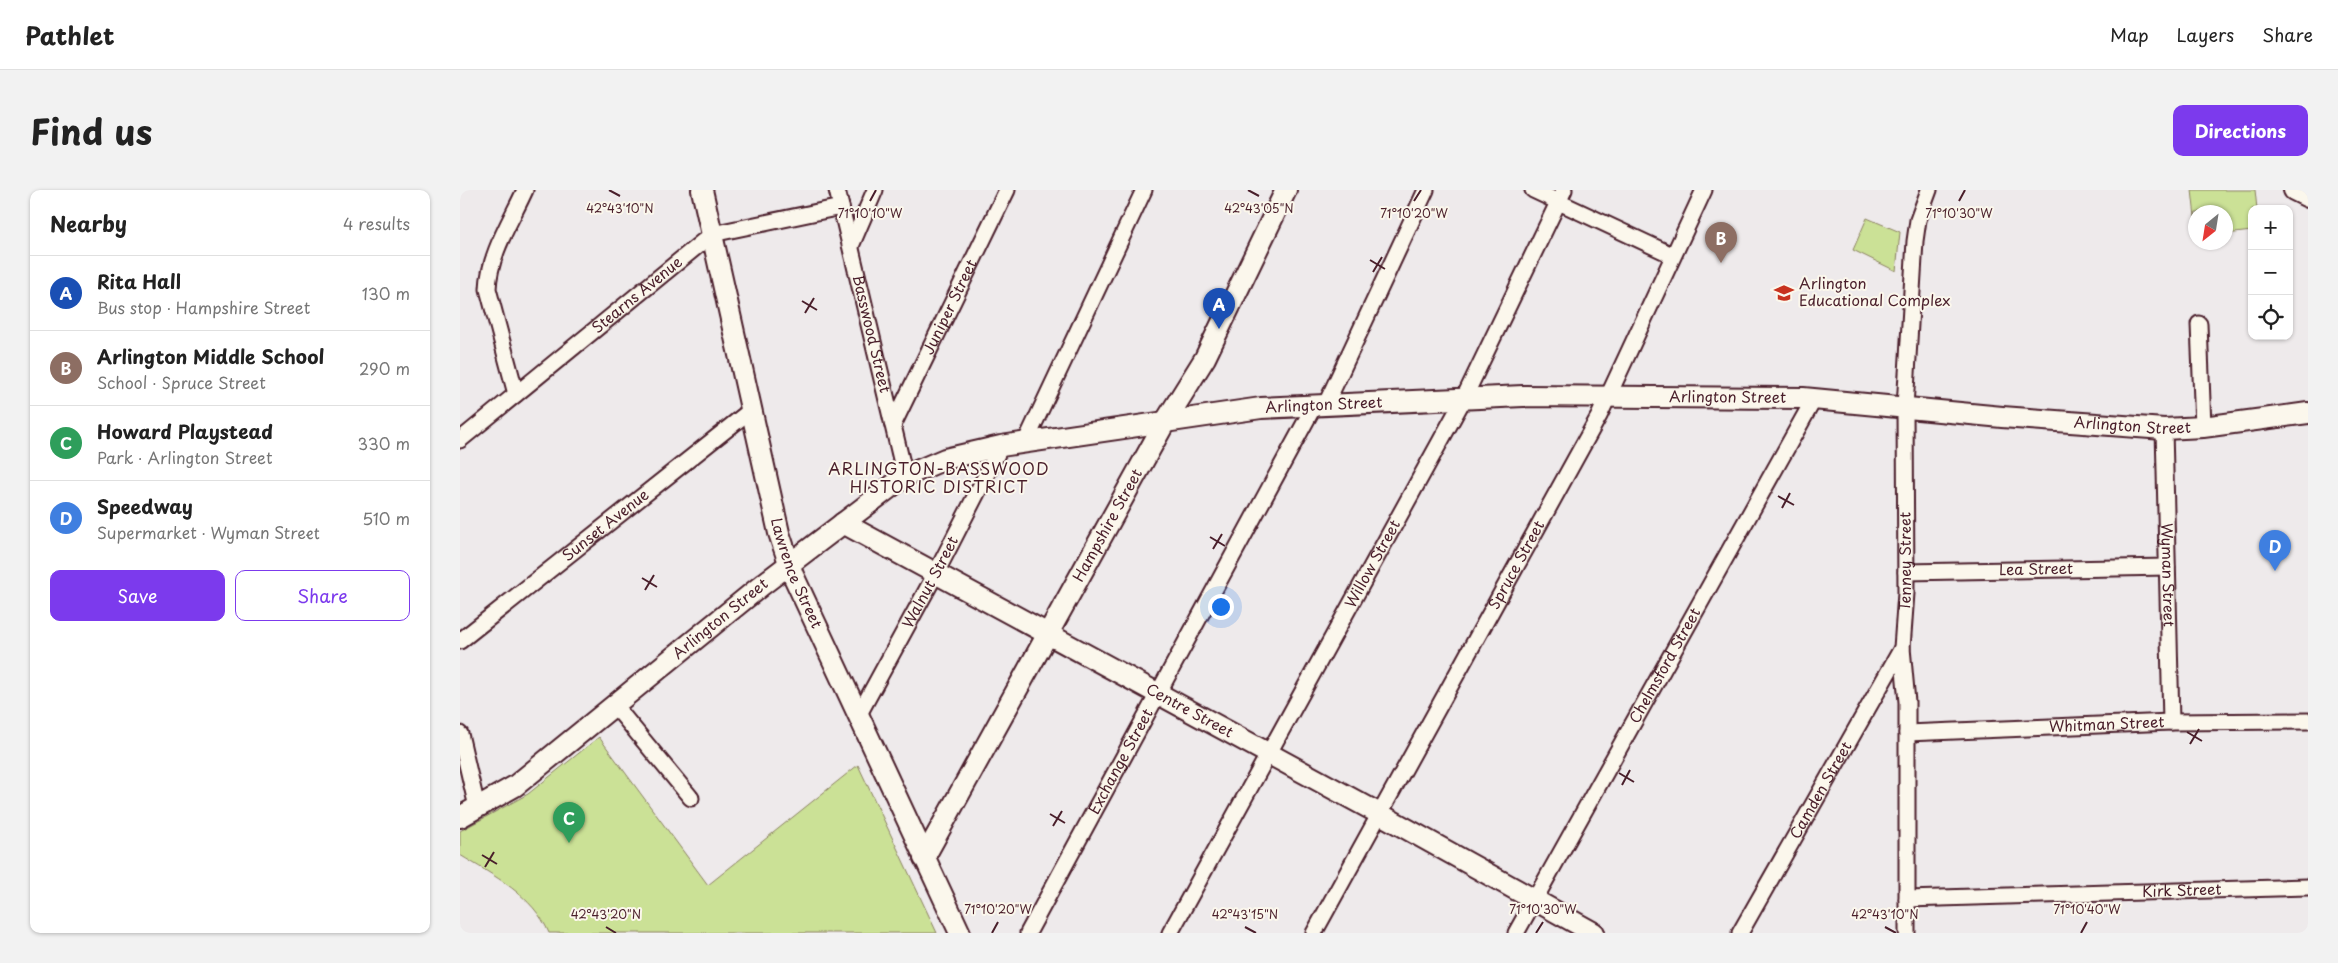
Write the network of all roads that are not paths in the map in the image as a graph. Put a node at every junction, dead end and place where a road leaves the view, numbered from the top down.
1 (525, 190) edge
2 (702, 190) edge
3 (837, 190) edge
4 (875, 190) edge
5 (1007, 190) edge
6 (1144, 190) edge
7 (1286, 190) edge
8 (1426, 190) edge
9 (1533, 190) edge
10 (1704, 190) edge
11 (1929, 190) edge
12 (2294, 190) edge
13 (1561, 196) edge
14 (2308, 197) edge
15 (841, 208) junction
16 (712, 234) junction
17 (851, 246) junction
18 (1672, 255) junction
19 (2199, 324) dead end
20 (516, 394) junction
21 (1608, 398) junction
22 (1814, 399) junction
23 (1463, 400) junction
24 (1320, 405) junction
25 (1904, 406) junction
26 (751, 410) junction
27 (2308, 413) edge
28 (1165, 422) junction
29 (893, 425) junction
30 (2203, 427) junction
31 (2164, 429) junction
32 (460, 440) edge
33 (1026, 441) junction
34 (1001, 446) junction
35 (905, 476) junction
36 (843, 524) junction
37 (790, 564) junction
38 (2167, 567) junction
39 (1906, 572) junction
40 (936, 573) junction
41 (1048, 634) junction
42 (460, 640) edge
43 (1902, 648) junction
44 (1158, 695) junction
45 (614, 706) junction
46 (858, 716) junction
47 (2308, 721) edge
48 (2171, 722) junction
49 (1907, 733) junction
50 (460, 734) edge
51 (1268, 754) junction
52 (691, 798) dead end
53 (469, 812) edge
54 (1380, 814) junction
55 (924, 858) junction
56 (2308, 887) edge
57 (1907, 899) junction
58 (1534, 900) junction
59 (960, 933) edge
60 (1028, 933) edge
61 (1170, 933) edge
62 (1314, 933) edge
63 (1516, 933) edge
64 (1594, 933) edge
65 (1740, 933) edge
66 (1907, 933) edge

1 - 20 street
2 - 16 street, Lawrence Street
3 - 15 street, Basswood Street
4 - 17 street
5 - 29 street, Juniper Street
6 - 33 street
7 - 28 street, Hampshire Street
8 - 24 street, Exchange Street
9 - 13 street
10 - 18 street, Spruce Street
11 - 25 street, Tenney Street
12 - 14 street
13 - 18 street
13 - 23 street, Willow Street
15 - 16 street, Stearns Avenue
15 - 17 street, Basswood Street
16 - 20 street, Stearns Avenue
16 - 26 street, Lawrence Street
17 - 29 street, Basswood Street
18 - 21 street, Spruce Street
19 - 30 street
20 - 32 street, Stearns Avenue
21 - 22 street, Arlington Street
21 - 23 street, Arlington Street
21 - 54 street, Spruce Street
22 - 25 street, Arlington Street
22 - 58 street, Chelmsford Street
23 - 24 street, Arlington Street
23 - 51 street, Willow Street
24 - 28 street, Arlington Street
24 - 44 street, Exchange Street
25 - 31 street, Arlington Street
25 - 39 street, Tenney Street
26 - 37 street, Lawrence Street
26 - 42 street, Sunset Avenue
27 - 30 street, Arlington Street
28 - 33 street, Arlington Street
28 - 41 street, Hampshire Street
29 - 35 street, Basswood Street
30 - 31 street, Arlington Street
31 - 38 street, Wyman Street
33 - 34 street, Arlington Street
34 - 35 street, Arlington Street
34 - 40 street, Walnut Street
35 - 36 street, Arlington Street
36 - 37 street, Arlington Street
36 - 40 street, Centre Street
37 - 45 street, Arlington Street
37 - 46 street, Lawrence Street
38 - 39 street, Lea Street
38 - 48 street, Wyman Street
39 - 43 street, Tenney Street
40 - 41 street, Centre Street
40 - 46 street, Walnut Street
41 - 44 street, Centre Street
41 - 55 street, Hampshire Street
43 - 49 street, Tenney Street
43 - 65 street, Camden Street
44 - 51 street, Centre Street
44 - 60 street, Exchange Street
45 - 52 street
45 - 53 street, Arlington Street
46 - 55 street, Lawrence Street
47 - 48 street, Whitman Street
48 - 49 street, Whitman Street
49 - 57 street, Tenney Street
50 - 53 street
51 - 54 street, Centre Street
51 - 61 street, Willow Street
54 - 58 street, Centre Street
54 - 62 street, Spruce Street
55 - 59 street, Lawrence Street
56 - 57 street, Kirk Street
57 - 66 street, Tenney Street
58 - 63 street, Chelmsford Street
58 - 64 street, Centre Street

